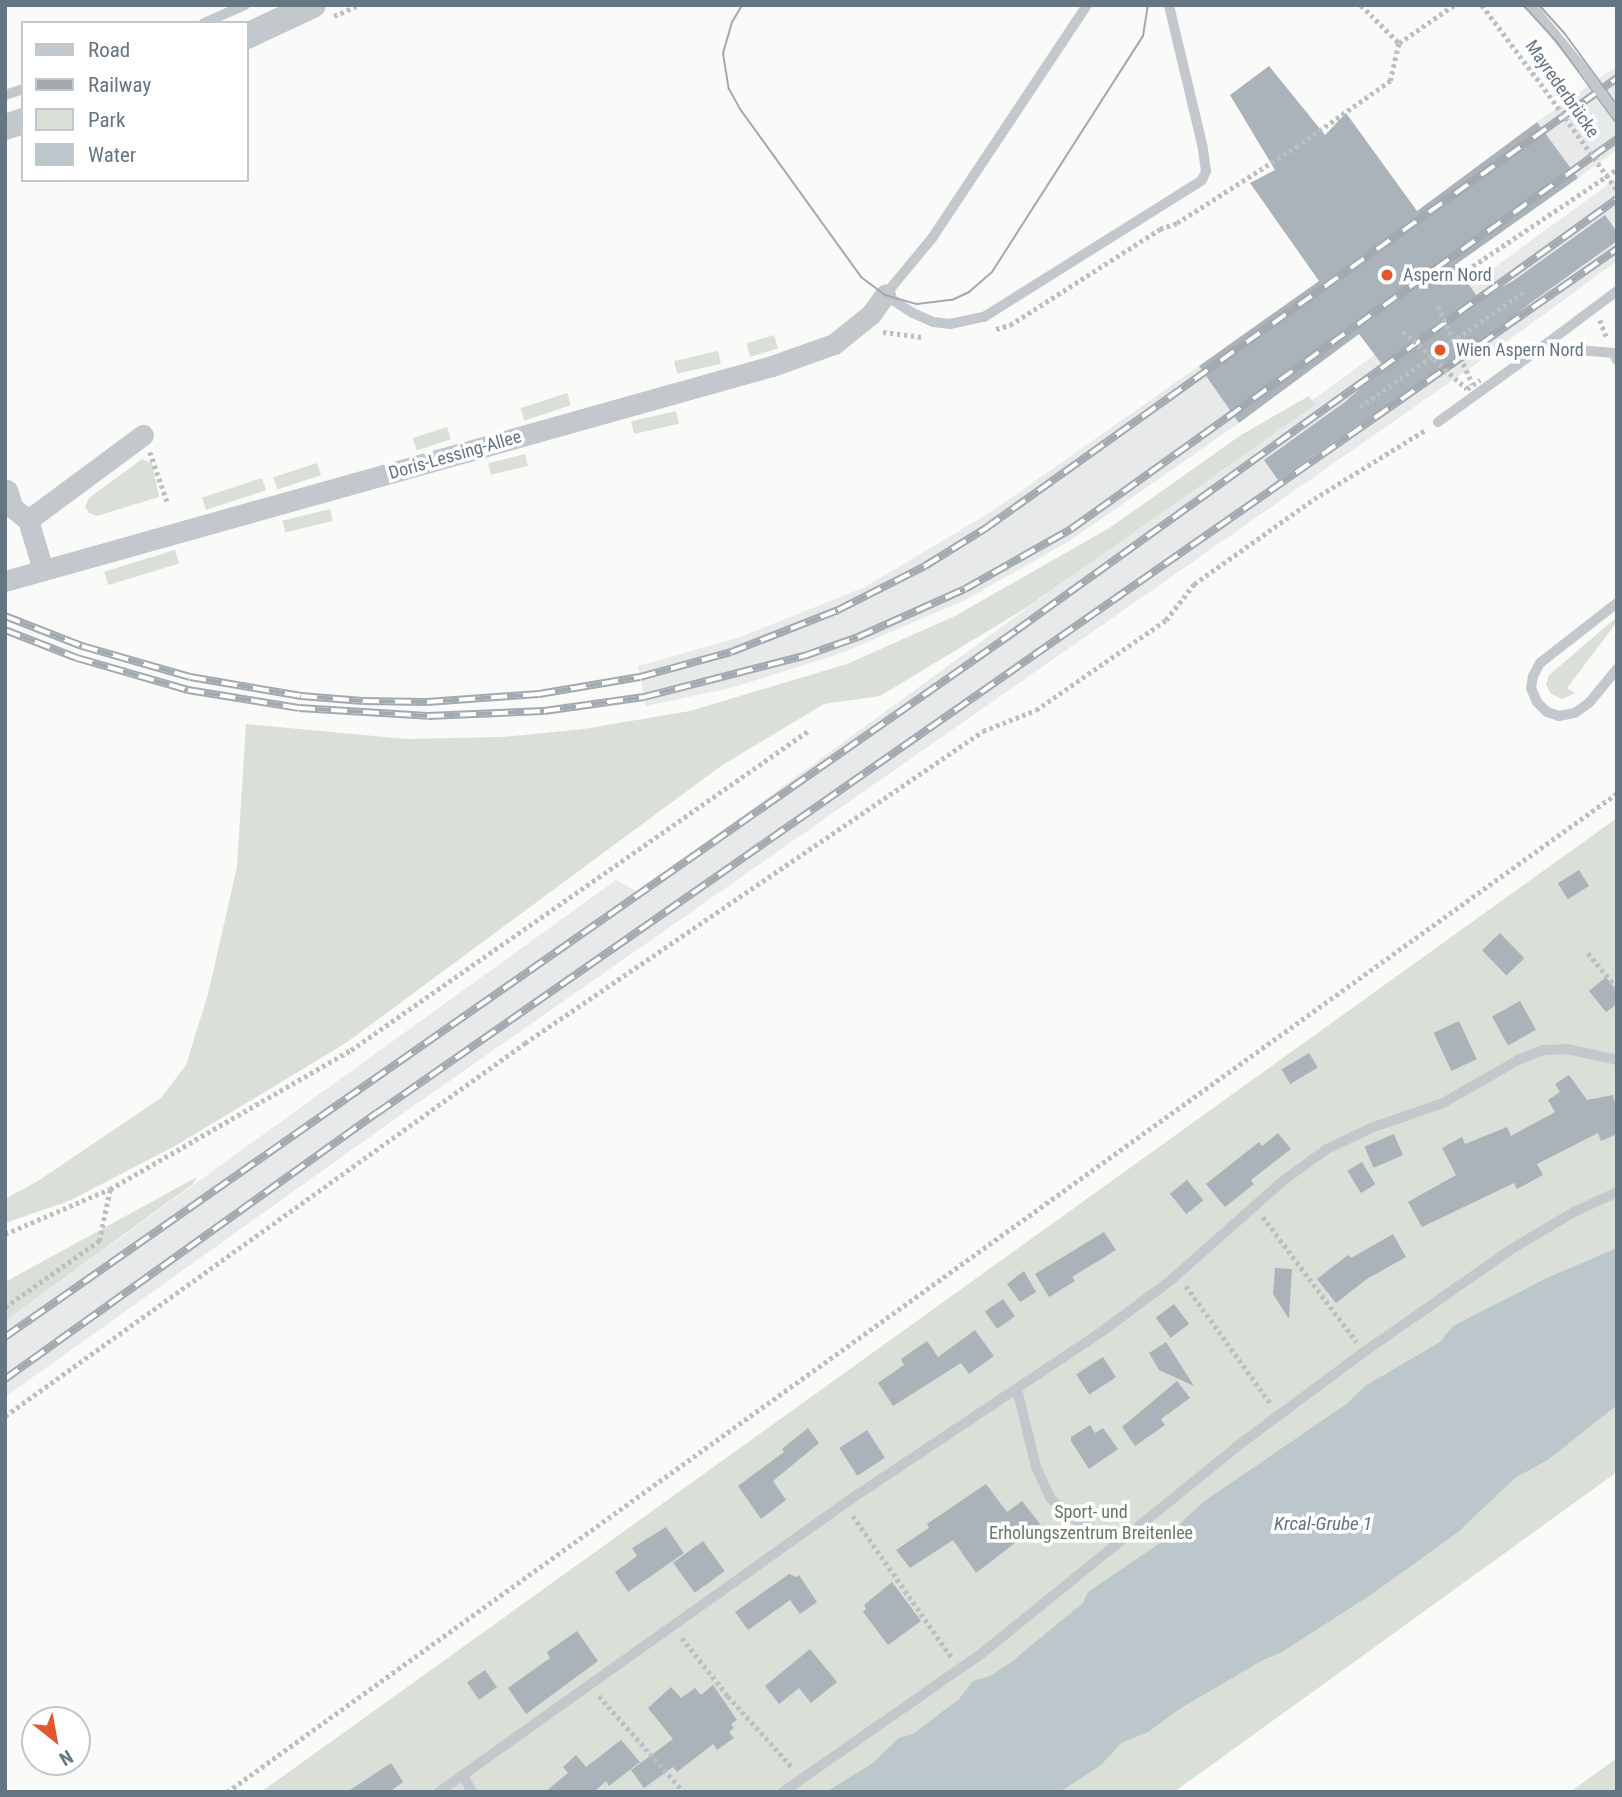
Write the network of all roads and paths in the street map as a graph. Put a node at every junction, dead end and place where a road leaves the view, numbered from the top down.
1 (245, 5) edge
2 (313, 5) edge
3 (1087, 5) edge
4 (1169, 5) edge
5 (1361, 5) edge
6 (1454, 5) edge
7 (1482, 5) edge
8 (1531, 5) edge
9 (209, 21) edge
10 (248, 36) edge
11 (1399, 43) junction
12 (1617, 115) edge
13 (1300, 153) dead end
14 (1617, 169) edge
15 (1607, 176) junction
16 (1617, 190) edge
17 (1461, 274) dead end
18 (1525, 290) dead end
19 (1617, 291) edge
20 (885, 295) junction
21 (1438, 306) dead end
22 (1403, 331) dead end
23 (1453, 341) junction
24 (1542, 347) junction
25 (1432, 356) junction
26 (1617, 359) edge
27 (1480, 380) dead end
28 (1474, 385) junction
29 (1360, 407) dead end
30 (1438, 422) joint
31 (146, 442) joint
32 (7, 490) edge
33 (167, 501) dead end
34 (28, 520) junction
35 (43, 570) junction
36 (5, 581) edge
37 (1617, 603) edge
38 (1617, 669) edge
39 (808, 731) dead end
40 (1617, 793) edge
41 (1588, 953) dead end
42 (1617, 988) edge
43 (1617, 1060) edge
44 (110, 1189) junction
45 (1617, 1192) edge
46 (1254, 1205) junction
47 (5, 1234) edge
48 (1178, 1274) junction
49 (5, 1307) edge
50 (1364, 1352) junction
51 (1017, 1390) junction
52 (1279, 1415) junction
53 (5, 1416) edge
54 (844, 1504) junction
55 (1119, 1544) junction
56 (673, 1626) junction
57 (960, 1670) junction
58 (589, 1685) junction
59 (463, 1775) junction
60 (803, 1779) junction
61 (228, 1792) edge
62 (439, 1792) edge
63 (472, 1792) edge
64 (684, 1792) edge
65 (783, 1792) edge

1 - 9 lane
2 - 10 street
3 - 20 lane
4 - 20 lane
5 - 11 path
6 - 11 path
7 - 15 path, Mayrederbrücke, bridge
8 - 12 lane, bridge
11 - 13 path
14 - 15 path
15 - 16 path, Mayrederbrücke, bridge
15 - 17 path
18 - 23 path
19 - 24 lane
20 - 35 street, Doris-Lessing-Allee
21 - 23 path, bridge
22 - 25 path, bridge
23 - 25 path
23 - 28 path, bridge
24 - 26 lane
24 - 30 lane
25 - 28 path, bridge
25 - 29 path
27 - 28 path, bridge
30 - 53 path
31 - 33 path
31 - 34 street
32 - 34 street
34 - 35 street
35 - 36 street, Doris-Lessing-Allee
37 - 38 lane
39 - 44 path
40 - 61 path
41 - 42 path
43 - 46 lane
44 - 47 path
44 - 49 path
45 - 50 lane
46 - 48 lane
46 - 50 path
48 - 51 lane
48 - 52 path
50 - 52 lane
51 - 54 lane
51 - 55 lane
52 - 55 lane
54 - 56 lane
54 - 57 path
55 - 57 lane
56 - 58 lane
56 - 60 path
57 - 60 lane
58 - 59 lane
58 - 64 path
59 - 62 lane
59 - 63 lane
60 - 65 lane

